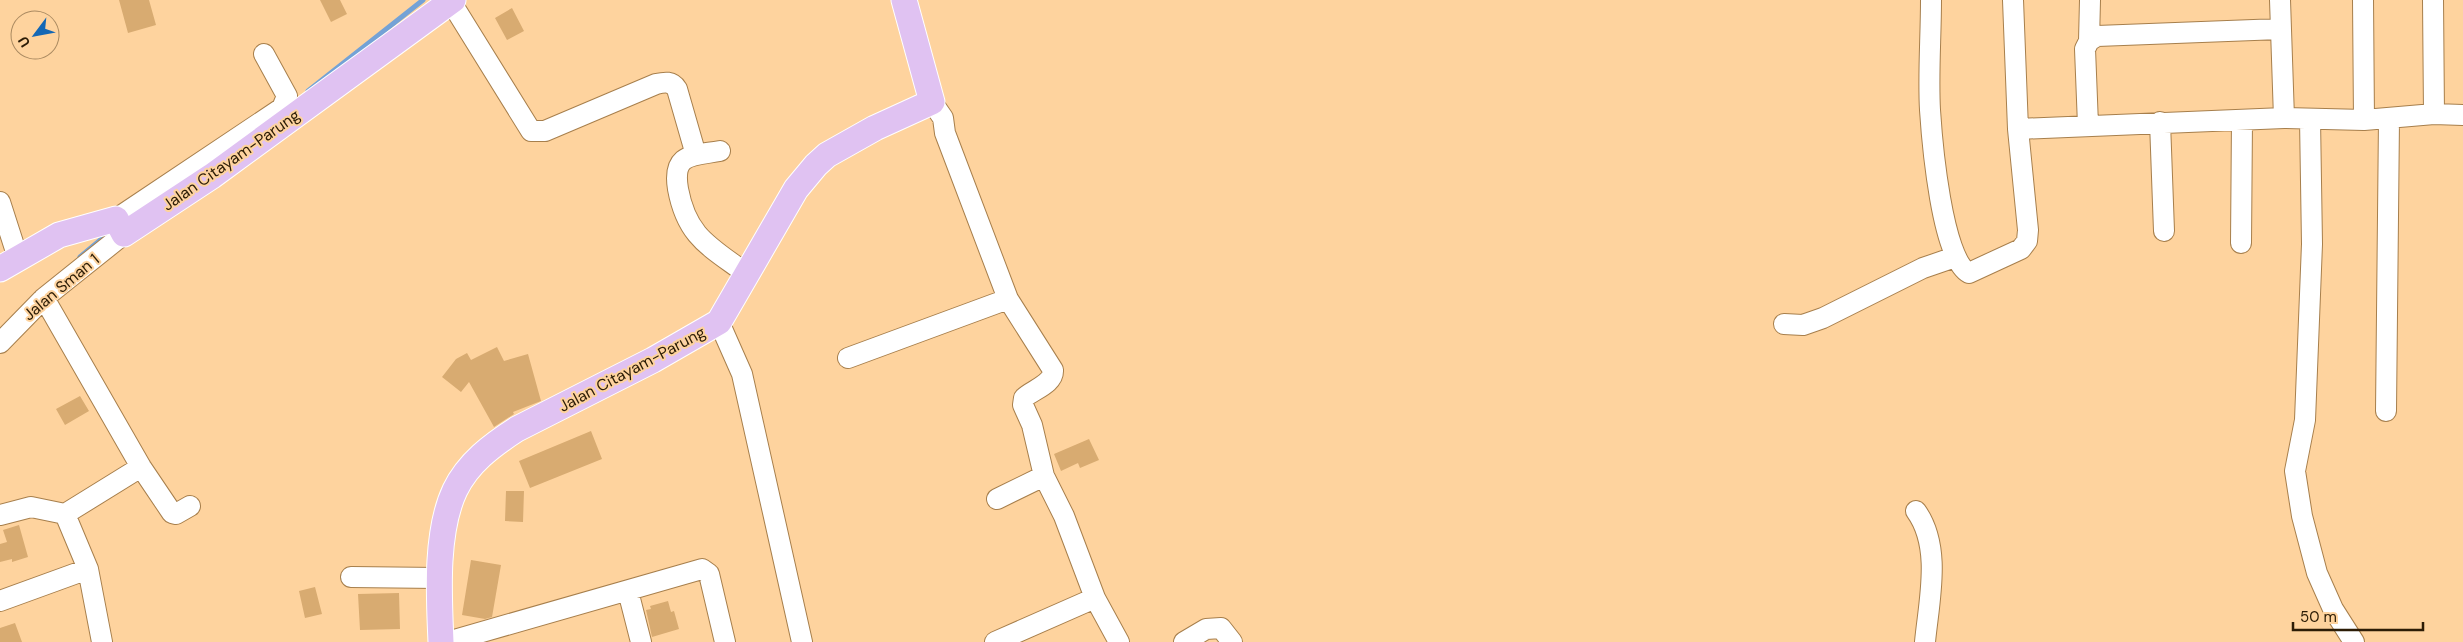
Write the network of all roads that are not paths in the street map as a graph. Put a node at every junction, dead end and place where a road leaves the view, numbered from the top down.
1 (904, 0) edge
2 (1931, 0) edge
3 (2013, 0) edge
4 (2090, 0) edge
5 (2280, 0) edge
6 (2363, 0) edge
7 (2433, 0) edge
8 (452, 1) edge
9 (2280, 29) junction
10 (2089, 41) junction
11 (264, 54) dead end
12 (932, 102) junction
13 (2434, 114) junction
14 (2463, 115) edge
15 (2284, 118) junction
16 (2310, 119) junction
17 (2390, 119) junction
18 (2242, 120) junction
19 (2364, 120) junction
20 (2160, 122) junction
21 (2088, 125) junction
22 (2018, 129) junction
23 (720, 151) dead end
24 (696, 155) junction
25 (0, 202) edge
26 (120, 226) junction
27 (2164, 231) dead end
28 (2241, 243) dead end
29 (1955, 257) junction
30 (9, 263) edge
31 (748, 275) junction
32 (44, 298) junction
33 (1008, 299) junction
34 (719, 322) junction
35 (1784, 324) dead end
36 (0, 343) edge
37 (848, 358) dead end
38 (2386, 411) dead end
39 (141, 468) junction
40 (1044, 476) junction
41 (997, 499) dead end
42 (190, 506) dead end
43 (1916, 511) dead end
44 (0, 514) edge
45 (65, 514) junction
46 (88, 569) junction
47 (351, 577) dead end
48 (438, 578) junction
49 (628, 591) junction
50 (1095, 598) junction
51 (0, 601) edge
52 (102, 642) edge
53 (441, 642) edge
54 (447, 642) edge
55 (641, 642) edge
56 (725, 642) edge
57 (802, 642) edge
58 (995, 642) edge
59 (1119, 642) edge
60 (1184, 642) edge
61 (1232, 642) edge
62 (1925, 642) edge
63 (2354, 642) edge

1 - 12 main road
2 - 29 street
3 - 22 street
4 - 10 street
5 - 9 street
6 - 19 street
7 - 13 street
8 - 24 street
8 - 26 main road, Jalan Citayam-Parung
9 - 10 street
9 - 15 street
10 - 21 street
11 - 26 street, Jalan Sman 1
12 - 31 main road, Jalan Citayam-Parung
12 - 33 street
13 - 14 street
13 - 17 street
15 - 16 street
15 - 18 street
16 - 19 street
16 - 63 street
17 - 19 street
17 - 38 street
18 - 20 street
18 - 28 street
20 - 21 street
20 - 27 street
21 - 22 street
22 - 29 street
23 - 24 street
24 - 31 street
25 - 30 street
26 - 30 main road, Jalan Citayam-Parung
26 - 32 street, Jalan Sman 1
29 - 35 street
31 - 34 main road, Jalan Citayam-Parung
32 - 36 street, Jalan Sman 1
32 - 39 street
33 - 37 street
33 - 40 street
34 - 48 main road, Jalan Citayam-Parung
34 - 57 street
39 - 42 street
39 - 45 street
40 - 41 street
40 - 50 street
43 - 62 street
44 - 45 street
45 - 46 street
46 - 51 street
46 - 52 street
47 - 48 street
48 - 53 main road, Jalan Citayam-Parung
49 - 54 street
49 - 55 street
49 - 56 street
50 - 58 street
50 - 59 street
60 - 61 street

